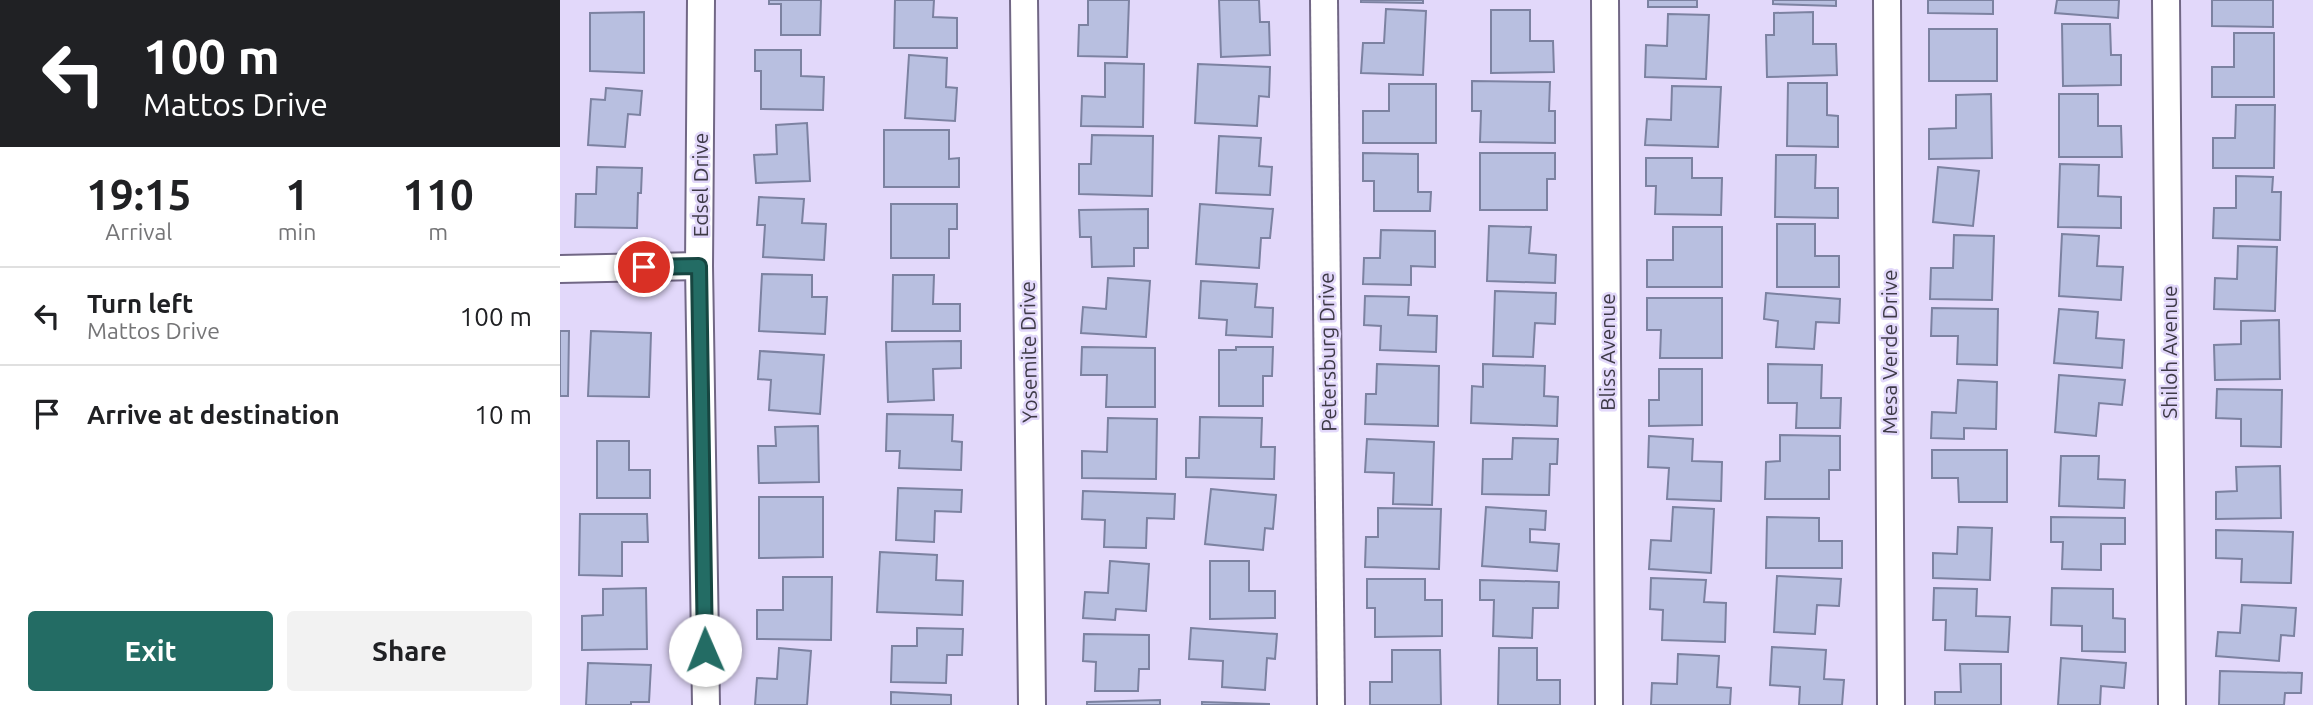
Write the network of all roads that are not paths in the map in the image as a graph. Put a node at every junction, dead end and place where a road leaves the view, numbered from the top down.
1 (701, 0) edge
2 (1024, 0) edge
3 (1324, 0) edge
4 (1605, 0) edge
5 (1887, 0) edge
6 (2166, 0) edge
7 (699, 266) junction
8 (560, 269) edge
9 (706, 705) edge
10 (1032, 705) edge
11 (1331, 705) edge
12 (1609, 705) edge
13 (1891, 705) edge
14 (2172, 705) edge

1 - 7 street, Edsel Drive
2 - 10 street, Yosemite Drive
3 - 11 street, Petersburg Drive
4 - 12 street, Bliss Avenue
5 - 13 street, Mesa Verde Drive
6 - 14 street, Shiloh Avenue
7 - 8 street
7 - 9 street, Edsel Drive

